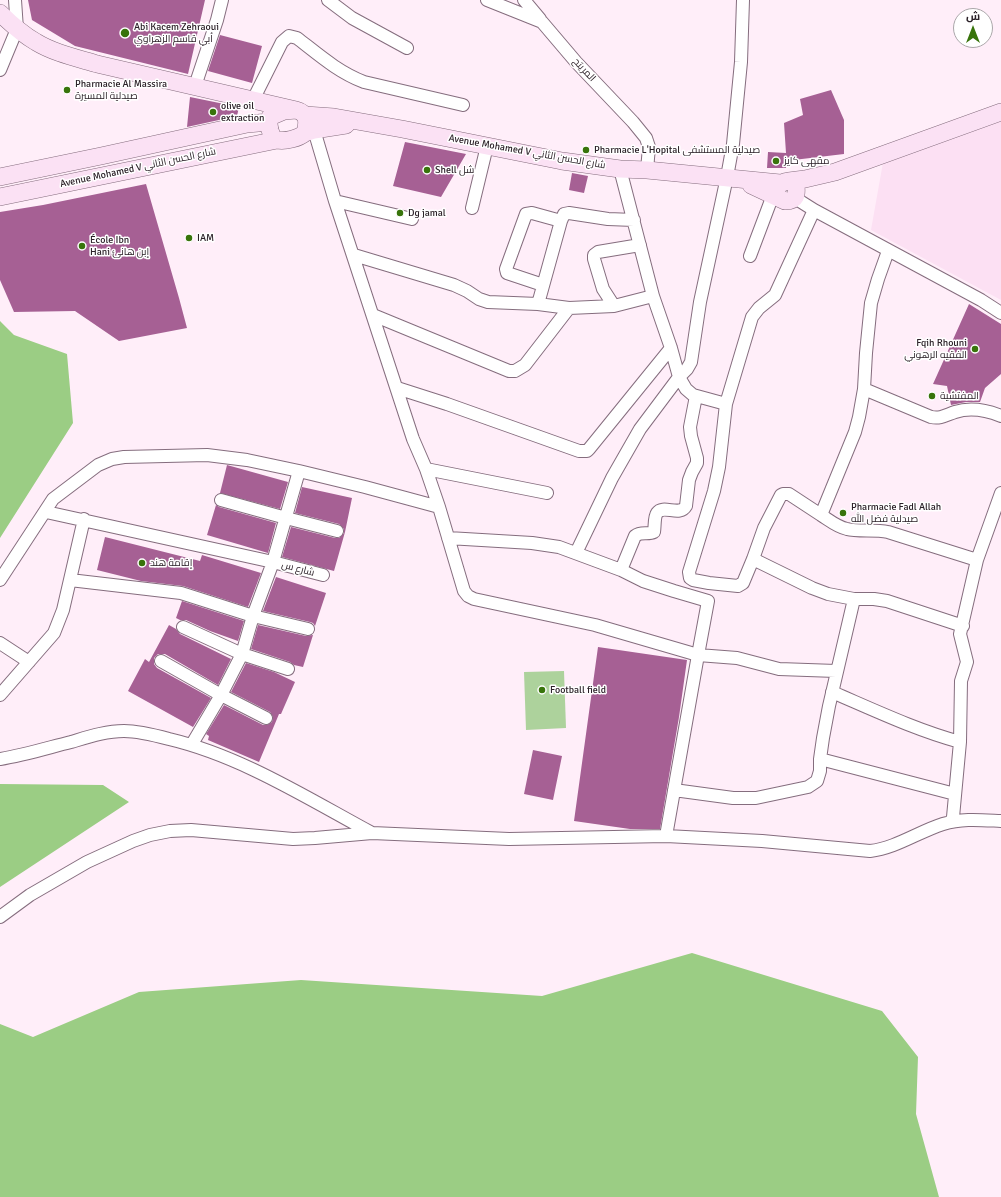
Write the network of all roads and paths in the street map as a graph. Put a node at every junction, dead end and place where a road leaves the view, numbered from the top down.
1 (15, 0) edge
2 (222, 0) edge
3 (328, 0) edge
4 (487, 0) edge
5 (524, 0) edge
6 (743, 0) edge
7 (0, 13) edge
8 (542, 22) junction
9 (17, 29) junction
10 (407, 48) dead end
11 (0, 70) edge
12 (195, 86) junction
13 (253, 100) junction
14 (463, 105) dead end
15 (301, 112) junction
16 (1001, 112) edge
17 (269, 120) junction
18 (363, 123) junction
19 (310, 131) junction
20 (277, 140) junction
21 (487, 146) junction
22 (620, 169) junction
23 (647, 170) junction
24 (0, 177) edge
25 (733, 179) junction
26 (785, 192) junction
27 (0, 197) edge
28 (335, 201) junction
29 (472, 208) dead end
30 (814, 210) junction
31 (412, 219) dead end
32 (634, 220) junction
33 (561, 221) junction
34 (640, 244) junction
35 (888, 251) junction
36 (354, 255) junction
37 (750, 256) dead end
38 (543, 285) junction
39 (653, 296) junction
40 (538, 304) junction
41 (614, 306) junction
42 (569, 308) junction
43 (1001, 313) edge
44 (373, 315) junction
45 (670, 348) junction
46 (678, 377) junction
47 (397, 388) junction
48 (864, 389) junction
49 (696, 396) junction
50 (726, 404) junction
51 (1001, 416) edge
52 (426, 469) junction
53 (299, 471) junction
54 (547, 493) dead end
55 (1001, 493) edge
56 (221, 500) dead end
57 (439, 507) junction
58 (46, 512) junction
59 (822, 515) junction
60 (286, 518) junction
61 (84, 519) junction
62 (337, 531) dead end
63 (448, 538) junction
64 (576, 553) junction
65 (753, 560) junction
66 (977, 560) junction
67 (273, 562) junction
68 (621, 570) junction
69 (323, 575) dead end
70 (0, 580) edge
71 (70, 580) junction
72 (854, 599) junction
73 (253, 616) junction
74 (963, 626) junction
75 (183, 627) dead end
76 (308, 629) dead end
77 (0, 642) edge
78 (242, 654) junction
79 (698, 655) junction
80 (161, 661) dead end
81 (29, 662) junction
82 (288, 669) dead end
83 (836, 671) junction
84 (832, 692) junction
85 (0, 695) edge
86 (221, 695) junction
87 (266, 718) dead end
88 (960, 742) junction
89 (192, 744) junction
90 (0, 759) edge
91 (820, 759) junction
92 (674, 790) junction
93 (955, 794) junction
94 (1001, 821) edge
95 (951, 822) junction
96 (372, 833) junction
97 (666, 836) junction
98 (0, 917) edge

1 - 9 street
2 - 12 street
3 - 10 street
4 - 8 street, المريتح
5 - 8 street
6 - 25 street
7 - 9 main road
8 - 23 street, المريتح
9 - 11 street
9 - 12 main road
12 - 13 main road
13 - 14 street
13 - 15 main road
13 - 17 main road
15 - 17 main road
15 - 18 main road, Avenue Mohamed V شارع الحسن الثاني
15 - 19 main road
16 - 26 main road
17 - 20 main road
17 - 24 main road, Avenue Mohamed V شارع الحسن الثاني
18 - 19 main road, Avenue Mohamed V شارع الحسن الثاني
18 - 21 main road, Avenue Mohamed V شارع الحسن الثاني
19 - 20 main road
19 - 28 street
20 - 27 main road, Avenue Mohamed V شارع الحسن الثاني
21 - 22 main road, Avenue Mohamed V شارع الحسن الثاني
21 - 29 street
22 - 23 main road, Avenue Mohamed V شارع الحسن الثاني
22 - 32 street
23 - 25 main road, Avenue Mohamed V شارع الحسن الثاني
25 - 26 main road, Avenue Mohamed V شارع الحسن الثاني
25 - 46 street
26 - 30 street
26 - 37 street
28 - 31 street
28 - 36 street
30 - 35 street
30 - 50 street
32 - 33 street
32 - 34 street
33 - 38 street
33 - 38 street
34 - 39 street
34 - 41 street
35 - 43 street
35 - 48 street
36 - 40 street
36 - 44 street
38 - 40 street
39 - 41 street
39 - 45 street
40 - 42 street
41 - 42 street
42 - 44 street
44 - 47 street
45 - 46 street
45 - 47 street
46 - 49 street
46 - 64 street
47 - 52 street
48 - 51 street
48 - 59 street
49 - 50 street
49 - 68 street
50 - 65 street
52 - 54 street
52 - 57 street
53 - 57 street
53 - 58 street
53 - 60 street
55 - 66 street
56 - 60 street
57 - 63 street
58 - 61 street, شارع س
58 - 70 street
59 - 65 street
59 - 66 street
60 - 62 street
60 - 67 street
61 - 67 street, شارع س
61 - 71 street
63 - 64 street
63 - 79 street
64 - 68 street
65 - 72 street
66 - 74 street
67 - 69 street, شارع س
67 - 73 street
68 - 79 street
71 - 73 street
71 - 81 street
72 - 74 street
72 - 83 street
73 - 76 street
73 - 78 street
74 - 88 street
75 - 78 street
77 - 81 street
78 - 82 street
78 - 86 street
79 - 83 street
79 - 92 street
80 - 86 street
81 - 85 street
83 - 84 street
84 - 88 street
84 - 91 street
86 - 87 street
86 - 89 street
88 - 93 street
89 - 90 street
89 - 96 street
91 - 92 street
91 - 93 street
92 - 97 street
93 - 95 street
94 - 95 street
95 - 97 street
96 - 97 street
96 - 98 street

